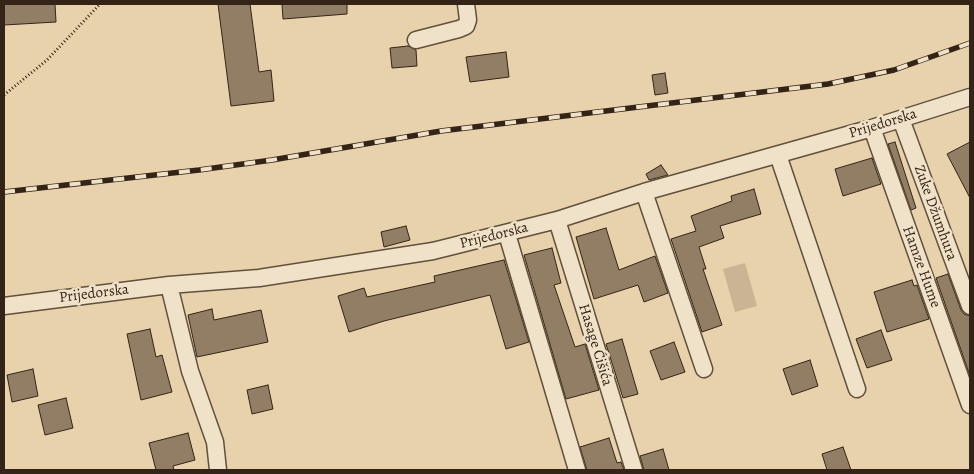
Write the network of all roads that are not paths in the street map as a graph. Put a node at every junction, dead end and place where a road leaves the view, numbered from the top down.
1 (466, 4) edge
2 (416, 40) dead end
3 (970, 97) edge
4 (901, 119) junction
5 (872, 128) junction
6 (778, 155) junction
7 (644, 192) junction
8 (556, 220) junction
9 (507, 234) junction
10 (169, 285) junction
11 (4, 306) edge
12 (970, 306) edge
13 (704, 370) dead end
14 (857, 389) dead end
15 (970, 405) edge
16 (218, 470) edge
17 (577, 470) edge
18 (634, 470) edge

1 - 2 street
3 - 4 street, Prijedorska
4 - 5 street, Prijedorska
4 - 12 street, Zuke Džumhura
5 - 6 street, Prijedorska
5 - 15 street, Hamze Hume
6 - 7 street, Prijedorska
6 - 14 street
7 - 8 street, Prijedorska
7 - 13 street
8 - 9 street, Prijedorska
8 - 18 street, Hasage Ćišića
9 - 10 street, Prijedorska
9 - 17 street
10 - 11 street, Prijedorska
10 - 16 street

